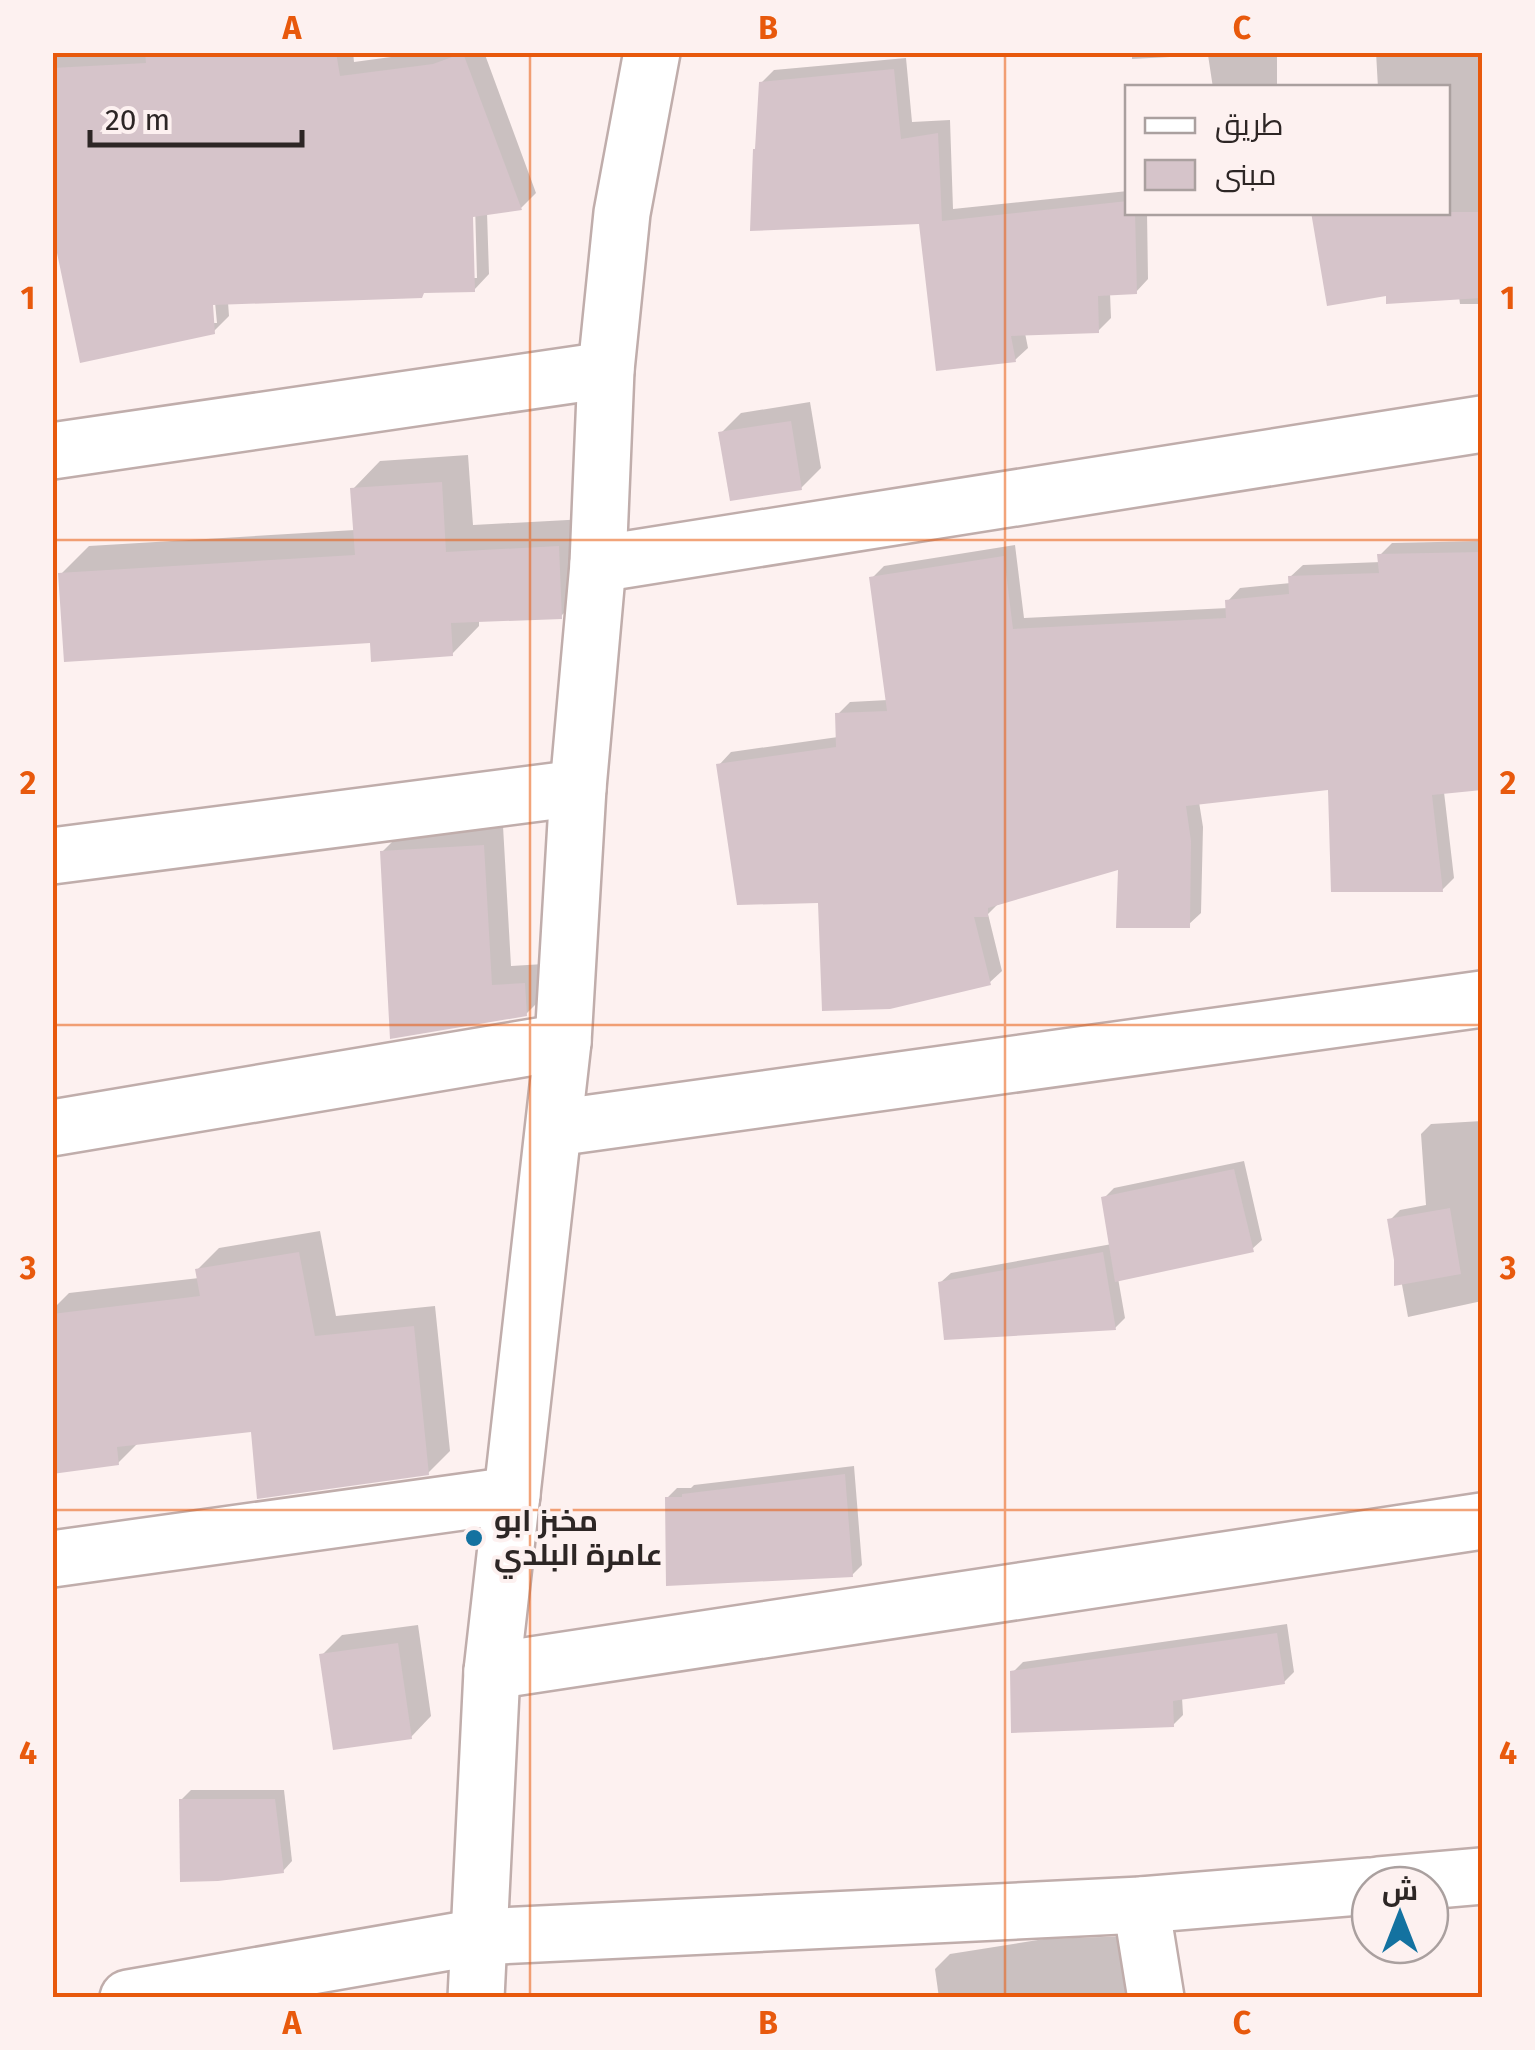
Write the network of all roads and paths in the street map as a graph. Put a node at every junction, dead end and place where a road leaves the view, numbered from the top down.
1 (652, 52) edge
2 (606, 370) junction
3 (1482, 424) edge
4 (52, 451) edge
5 (598, 564) junction
6 (578, 788) junction
7 (52, 856) edge
8 (1482, 998) edge
9 (563, 1042) junction
10 (52, 1128) edge
11 (555, 1128) junction
12 (512, 1495) junction
13 (1482, 1522) edge
14 (52, 1559) edge
15 (492, 1670) junction
16 (1482, 1876) edge
17 (1450, 1879) edge
18 (1350, 1888) edge
19 (1142, 1905) junction
20 (478, 1937) junction
21 (128, 1998) edge
22 (476, 1998) edge
23 (1156, 1998) edge

1 - 2 street
2 - 4 street
2 - 5 street
3 - 5 street
5 - 6 street
6 - 7 street
6 - 9 street
8 - 11 street
9 - 10 street
9 - 11 street
11 - 12 street
12 - 14 street
12 - 15 street
13 - 15 street
15 - 20 street
16 - 17 street
18 - 19 street
19 - 20 street
19 - 23 street
20 - 21 street
20 - 22 street

